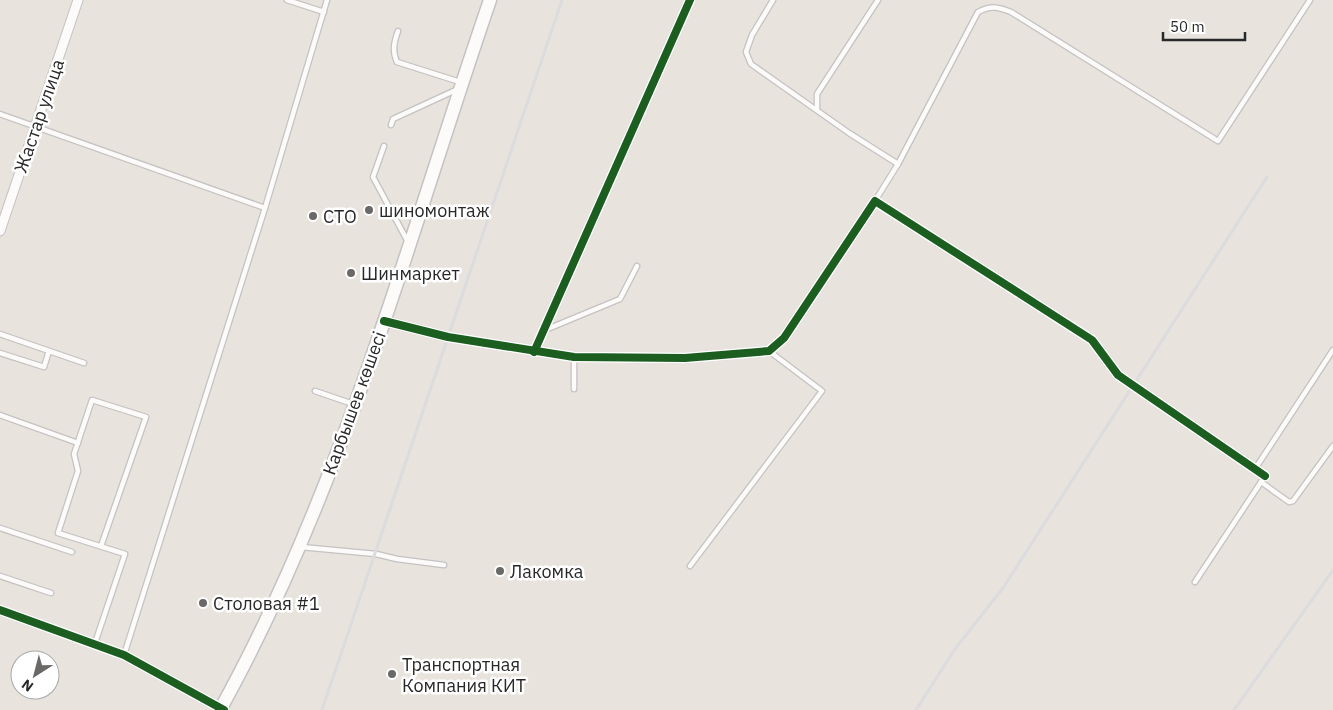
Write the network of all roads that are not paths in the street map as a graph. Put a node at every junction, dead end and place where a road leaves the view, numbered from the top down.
1 (78, 0) edge
2 (286, 0) edge
3 (328, 0) edge
4 (490, 0) edge
5 (690, 0) edge
6 (773, 0) edge
7 (878, 0) edge
8 (1310, 0) edge
9 (324, 12) junction
10 (398, 31) dead end
11 (460, 86) junction
12 (817, 109) junction
13 (0, 114) edge
14 (391, 124) dead end
15 (36, 126) junction
16 (384, 146) dead end
17 (898, 164) junction
18 (875, 201) junction
19 (265, 208) junction
20 (0, 231) edge
21 (409, 243) junction
22 (637, 266) dead end
23 (384, 322) junction
24 (544, 331) junction
25 (0, 334) edge
26 (1333, 350) edge
27 (49, 351) junction
28 (769, 351) junction
29 (534, 352) junction
30 (0, 353) edge
31 (574, 357) junction
32 (84, 363) dead end
33 (574, 389) dead end
34 (315, 391) dead end
35 (354, 404) junction
36 (0, 415) edge
37 (78, 443) junction
38 (1333, 446) edge
39 (1255, 469) junction
40 (1263, 479) junction
41 (0, 528) edge
42 (102, 546) junction
43 (299, 547) junction
44 (72, 552) dead end
45 (444, 565) dead end
46 (690, 566) dead end
47 (0, 576) edge
48 (1195, 582) dead end
49 (51, 593) dead end
50 (0, 610) edge
51 (95, 643) junction
52 (124, 655) junction
53 (222, 710) edge

1 - 15 street, Жастар улица
2 - 9 lane
3 - 9 lane
4 - 11 main road, Карбышев көшесі
5 - 24 street
6 - 12 lane
7 - 12 lane
8 - 17 lane
9 - 19 lane
10 - 11 lane
11 - 14 lane
11 - 21 main road, Карбышев көшесі
12 - 17 lane
13 - 15 lane
15 - 19 lane
15 - 20 street, Жастар улица
16 - 21 lane
17 - 18 lane
18 - 28 street
18 - 39 street
19 - 52 lane
21 - 23 main road, Карбышев көшесі
22 - 24 lane
23 - 29 street
23 - 35 main road, Карбышев көшесі
24 - 29 street
25 - 27 lane
26 - 39 lane
27 - 30 lane
27 - 32 lane
28 - 31 street
28 - 46 lane
29 - 31 street
31 - 33 lane
34 - 35 lane
35 - 43 main road, Карбышев көшесі
36 - 37 lane
37 - 42 lane
37 - 42 lane
38 - 40 lane
39 - 40 street
40 - 48 lane
41 - 44 lane
42 - 51 lane
43 - 45 lane
43 - 53 main road, Карбышев көшесі
47 - 49 lane
50 - 51 street
51 - 52 street
52 - 53 street

